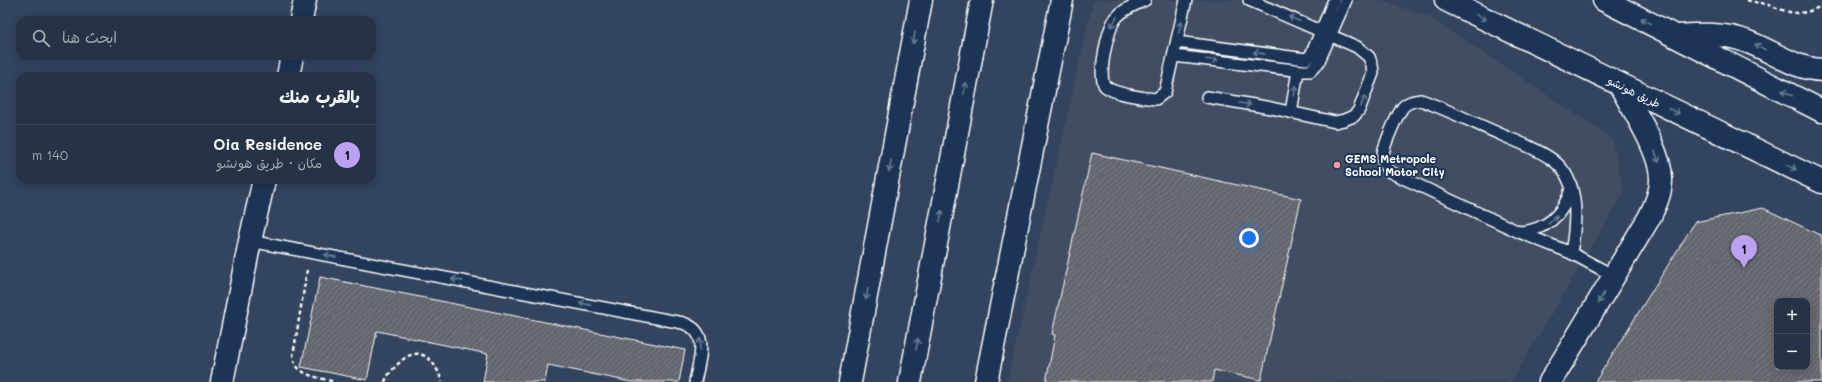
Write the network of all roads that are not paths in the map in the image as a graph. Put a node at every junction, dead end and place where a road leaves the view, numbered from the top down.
1 (305, 0) edge
2 (922, 0) edge
3 (982, 0) edge
4 (1062, 0) edge
5 (1145, 0) edge
6 (1186, 0) edge
7 (1249, 0) edge
8 (1334, 0) edge
9 (1346, 0) edge
10 (1446, 0) edge
11 (1604, 0) edge
12 (301, 16) edge
13 (1326, 33) junction
14 (1676, 36) junction
15 (1177, 42) junction
16 (1174, 56) junction
17 (291, 60) edge
18 (1822, 70) edge
19 (1298, 71) junction
20 (289, 72) edge
21 (1620, 85) junction
22 (1207, 97) dead end
23 (1822, 111) edge
24 (1291, 112) junction
25 (1822, 182) edge
26 (263, 184) edge
27 (1571, 189) junction
28 (1519, 232) junction
29 (250, 241) junction
30 (1571, 253) junction
31 (1614, 276) junction
32 (222, 382) edge
33 (695, 382) edge
34 (850, 382) edge
35 (910, 382) edge
36 (986, 382) edge
37 (1550, 382) edge

1 - 12 street
2 -> 34 street
35 -> 3 street
4 - 36 street
5 -> 16 lane
15 -> 6 lane
13 -> 7 lane
8 - 13 lane
9 - 13 lane
10 -> 21 street, طريق هونشو
14 -> 11 street
13 -> 15 lane
13 - 19 lane
24 -> 13 lane
18 -> 14 street
23 -> 14 street
15 - 16 lane
16 -> 19 lane
17 - 20 street
24 -> 19 lane
21 -> 25 street, طريق هونشو
21 -> 31 street
22 -> 24 lane
26 - 29 street
28 -> 27 lane
27 - 28 lane
27 - 30 lane
28 - 30 lane
29 - 32 street
33 -> 29 lane
30 - 31 lane
31 -> 37 street

